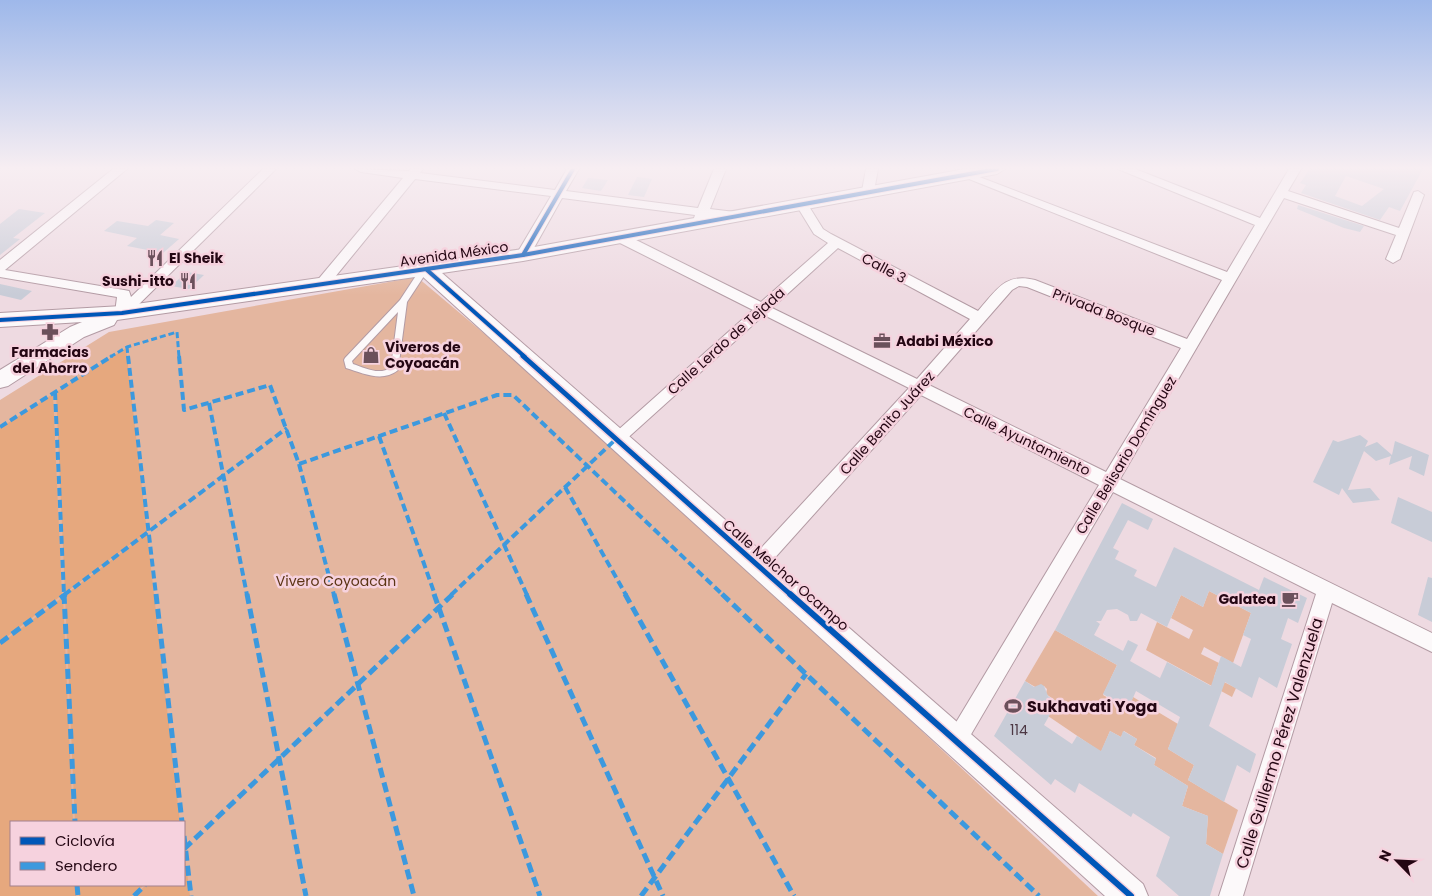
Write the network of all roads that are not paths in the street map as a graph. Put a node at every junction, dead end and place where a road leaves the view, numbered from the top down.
1 (69, 211) edge
2 (227, 211) edge
3 (382, 211) edge
4 (548, 211) edge
5 (662, 211) edge
6 (703, 211) edge
7 (761, 211) edge
8 (806, 211) edge
9 (1057, 211) edge
10 (1230, 211) edge
11 (1271, 211) edge
12 (1335, 211) edge
13 (1412, 211) edge
14 (700, 217) junction
15 (1264, 224) junction
16 (1403, 233) junction
17 (621, 238) junction
18 (836, 243) junction
19 (523, 255) junction
20 (1393, 259) dead end
21 (0, 267) edge
22 (426, 270) junction
23 (0, 273) edge
24 (1230, 278) junction
25 (1017, 281) joint
26 (321, 285) junction
27 (403, 302) junction
28 (762, 308) junction
29 (122, 313) junction
30 (980, 319) junction
31 (0, 320) edge
32 (1190, 346) junction
33 (0, 380) edge
34 (919, 387) junction
35 (616, 439) junction
36 (1110, 482) junction
37 (757, 565) junction
38 (1326, 590) junction
39 (1432, 643) edge
40 (956, 741) junction
41 (1131, 896) edge
42 (1231, 896) edge

1 - 21 street
2 - 29 street
3 - 26 street
4 - 19 street
5 - 14 street
6 - 14 street
7 - 14 street, Avenida México
8 - 18 street, Calle 3
9 - 24 street
10 - 15 street
11 - 15 street, Calle Belisario Domínguez
12 - 16 street
13 - 16 street
14 - 17 street, Avenida México
15 - 24 street, Calle Belisario Domínguez
16 - 20 street
17 - 19 street, Avenida México
17 - 28 street, Calle Ayuntamiento
18 - 28 street, Calle Lerdo de Tejada
18 - 30 street, Calle 3
19 - 22 street, Avenida México
22 - 26 street, Avenida México
22 - 27 lane
22 - 35 street, Calle Melchor Ocampo
23 - 29 street
24 - 32 street, Calle Belisario Domínguez
25 - 30 street, Calle Benito Juárez
25 - 32 street, Privada Bosque
26 - 29 street, Avenida México
27 - 27 lane
28 - 34 street, Calle Ayuntamiento
28 - 35 street, Calle Lerdo de Tejada
29 - 31 street, Avenida México
29 - 33 street
30 - 34 street, Calle Benito Juárez
32 - 36 street, Calle Belisario Domínguez
34 - 36 street, Calle Ayuntamiento
34 - 37 street, Calle Benito Juárez
35 - 37 street, Calle Melchor Ocampo
36 - 38 street, Calle Ayuntamiento
36 - 40 street, Calle Belisario Domínguez
37 - 40 street, Calle Melchor Ocampo
38 - 39 street, Calle Ayuntamiento
38 - 42 street, Calle Guillermo Pérez Valenzuela
40 - 41 street, Calle Melchor Ocampo

